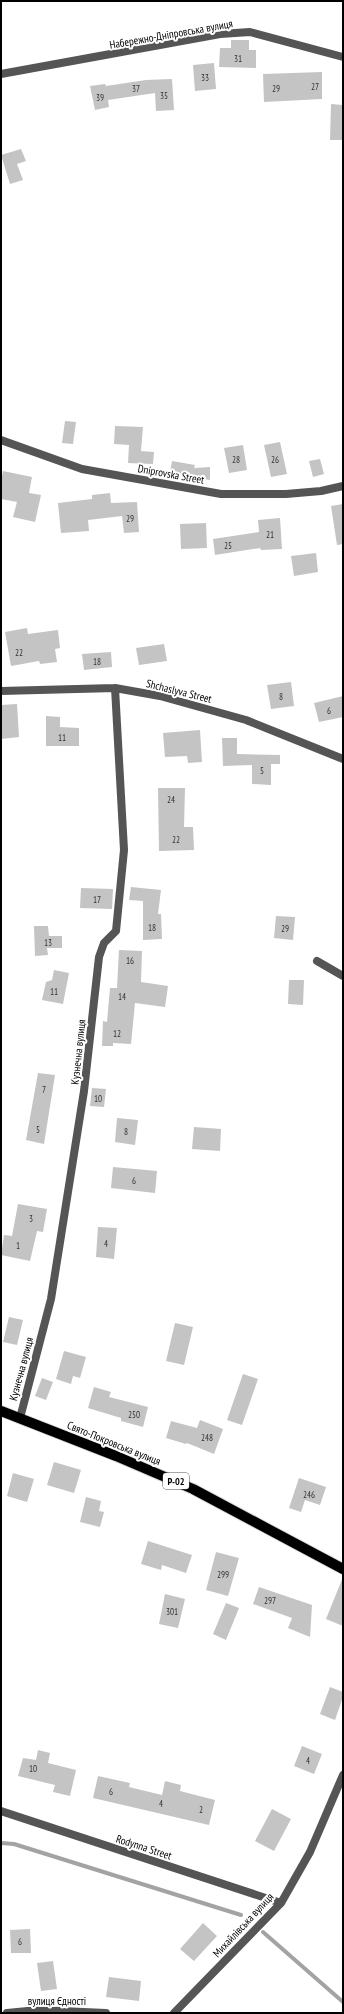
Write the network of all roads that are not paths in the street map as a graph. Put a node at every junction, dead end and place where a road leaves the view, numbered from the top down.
1 (343, 57) edge
2 (1, 74) edge
3 (1, 440) edge
4 (343, 486) edge
5 (115, 688) junction
6 (1, 691) edge
7 (343, 759) edge
8 (317, 961) dead end
9 (343, 976) edge
10 (1, 1411) edge
11 (20, 1418) junction
12 (343, 1568) edge
13 (343, 1775) edge
14 (1, 1811) edge
15 (281, 1903) junction
16 (7, 2013) edge
17 (106, 2013) edge
18 (174, 2013) edge

1 - 2 street, Набережно-Дніпровська вулиця
3 - 4 street, Dniprovska Street
5 - 6 street, Shchaslyva Street
5 - 7 street, Shchaslyva Street
5 - 11 street, Кузнечна вулиця
8 - 9 street
10 - 11 main road, Свято-Покровська вулиця / Р-02
11 - 12 main road, Свято-Покровська вулиця / Р-02
13 - 15 street, Михайлівська вулиця
14 - 15 street, Rodynna Street
15 - 18 street, Михайлівська вулиця
16 - 17 street, вулиця Єдності

